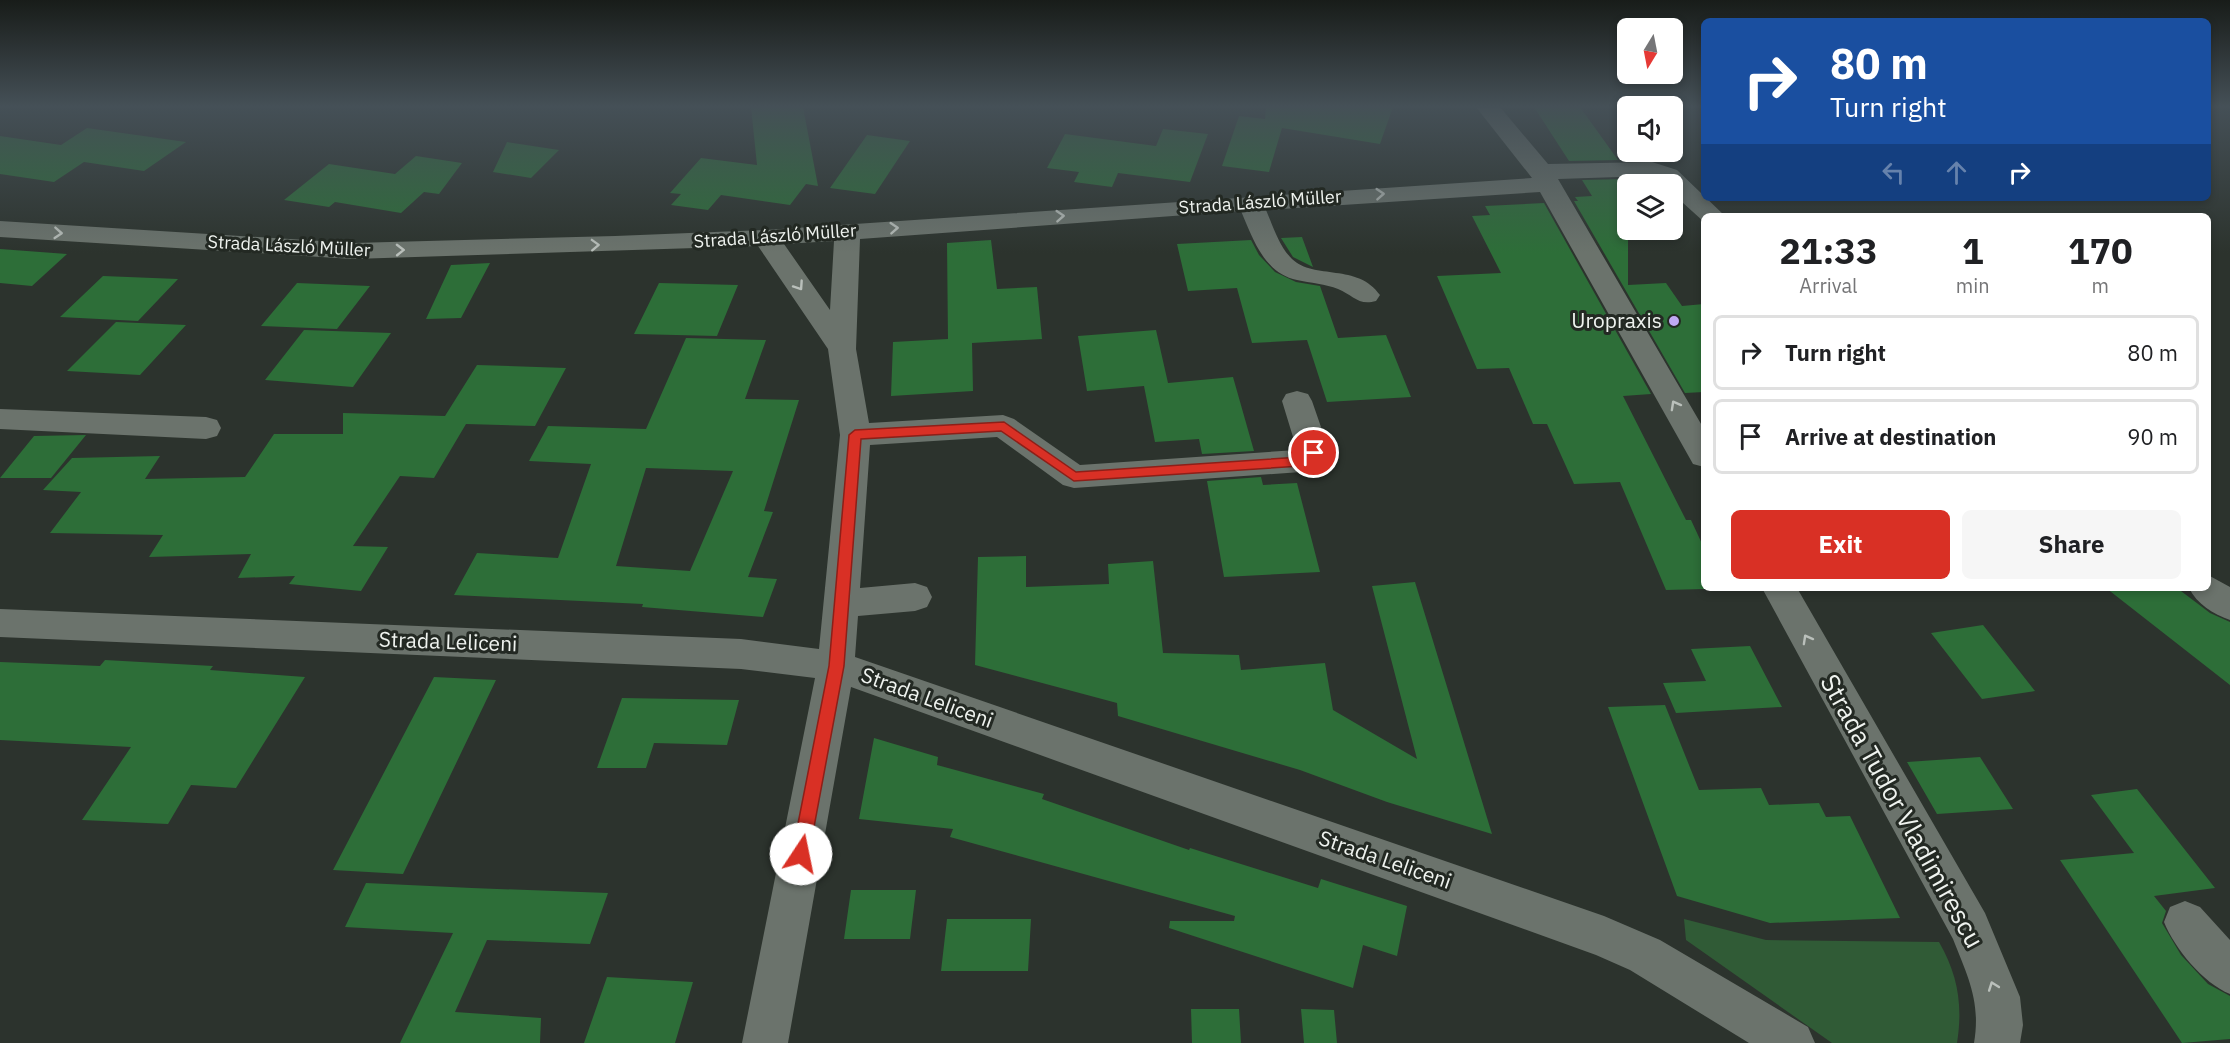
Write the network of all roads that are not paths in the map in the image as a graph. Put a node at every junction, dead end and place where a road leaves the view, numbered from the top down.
1 (1527, 156) edge
2 (1545, 178) junction
3 (1250, 203) junction
4 (1709, 213) edge
5 (0, 229) edge
6 (847, 231) junction
7 (766, 238) junction
8 (1366, 295) dead end
9 (842, 349) junction
10 (1297, 401) dead end
11 (0, 419) edge
12 (206, 428) dead end
13 (855, 435) junction
14 (1701, 451) edge
15 (1781, 591) edge
16 (2210, 591) edge
17 (915, 597) dead end
18 (840, 604) junction
19 (2230, 606) edge
20 (0, 623) edge
21 (836, 666) junction
22 (2185, 922) dead end
23 (2230, 972) edge
24 (765, 1043) edge
25 (1792, 1043) edge
26 (1997, 1043) edge

1 - 2 street
3 -> 2 street, Strada László Müller
2 - 4 street, Strada László Müller
14 -> 2 street
6 -> 3 street, Strada László Müller
3 - 8 street
5 -> 7 street, Strada László Müller
6 - 7 street, Strada László Müller
6 - 9 street
7 -> 9 street
9 - 13 street
10 - 13 street
11 - 12 street
13 - 18 street
26 -> 15 street, Strada Tudor Vladimirescu
16 - 19 street
17 - 18 street
18 - 21 street
20 - 21 street, Strada Leliceni
21 - 24 street
21 - 25 street, Strada Leliceni
22 - 23 street

